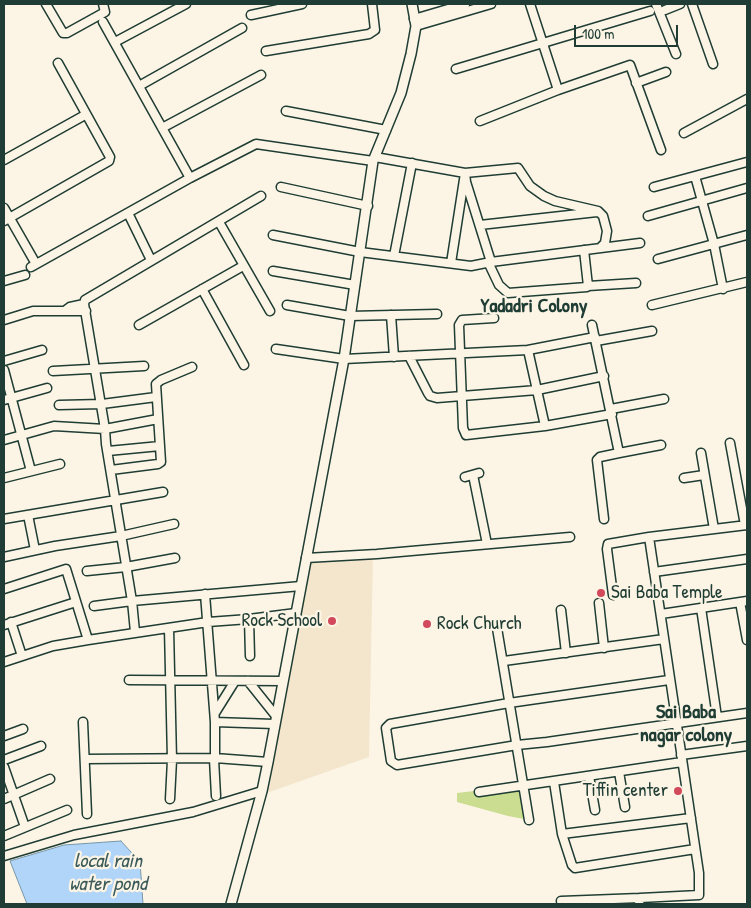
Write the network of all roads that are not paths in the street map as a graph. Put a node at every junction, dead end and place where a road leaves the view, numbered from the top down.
1 (46, 4) edge
2 (103, 4) edge
3 (186, 4) edge
4 (302, 4) edge
5 (372, 4) edge
6 (412, 4) edge
7 (465, 4) edge
8 (491, 4) edge
9 (530, 4) edge
10 (656, 4) edge
11 (680, 4) edge
12 (692, 4) edge
13 (665, 10) dead end
14 (650, 11) dead end
15 (251, 15) dead end
16 (104, 22) dead end
17 (415, 22) junction
18 (242, 28) dead end
19 (115, 42) junction
20 (542, 42) junction
21 (266, 52) dead end
22 (676, 54) dead end
23 (58, 63) dead end
24 (713, 64) dead end
25 (456, 69) dead end
26 (666, 72) dead end
27 (261, 75) dead end
28 (636, 83) junction
29 (139, 86) junction
30 (558, 90) junction
31 (747, 99) edge
32 (286, 111) dead end
33 (85, 114) junction
34 (480, 121) dead end
35 (162, 128) junction
36 (386, 130) junction
37 (684, 133) dead end
38 (661, 150) dead end
39 (374, 159) junction
40 (4, 160) edge
41 (747, 162) edge
42 (412, 163) junction
43 (465, 173) junction
44 (695, 176) junction
45 (190, 178) junction
46 (281, 187) dead end
47 (654, 187) dead end
48 (747, 188) edge
49 (261, 196) dead end
50 (702, 201) junction
51 (368, 206) junction
52 (4, 208) edge
53 (599, 212) junction
54 (128, 213) junction
55 (648, 216) dead end
56 (6, 219) edge
57 (219, 222) junction
58 (480, 226) junction
59 (747, 234) edge
60 (274, 235) dead end
61 (640, 243) dead end
62 (714, 244) junction
63 (600, 248) junction
64 (584, 250) junction
65 (360, 252) junction
66 (394, 256) junction
67 (658, 259) dead end
68 (151, 260) junction
69 (490, 262) junction
70 (451, 263) junction
71 (243, 266) junction
72 (273, 271) dead end
73 (25, 275) dead end
74 (4, 281) edge
75 (747, 282) edge
76 (636, 283) dead end
77 (355, 285) junction
78 (588, 286) junction
79 (202, 289) junction
80 (724, 289) junction
81 (652, 304) dead end
82 (287, 305) dead end
83 (85, 308) junction
84 (270, 311) dead end
85 (437, 314) dead end
86 (392, 315) junction
87 (350, 316) junction
88 (494, 318) dead end
89 (4, 320) edge
90 (139, 325) dead end
91 (592, 325) dead end
92 (652, 331) dead end
93 (595, 339) junction
94 (276, 348) dead end
95 (42, 350) dead end
96 (528, 350) junction
97 (460, 353) junction
98 (409, 356) junction
99 (394, 357) junction
100 (344, 359) junction
101 (4, 360) edge
102 (244, 365) dead end
103 (144, 366) dead end
104 (192, 367) dead end
105 (4, 370) edge
106 (96, 370) junction
107 (53, 372) dead end
108 (604, 376) junction
109 (47, 388) dead end
110 (537, 390) junction
111 (156, 397) junction
112 (462, 397) junction
113 (8, 399) edge
114 (664, 399) dead end
115 (102, 404) junction
116 (59, 405) dead end
117 (612, 412) junction
118 (158, 419) junction
119 (545, 426) junction
120 (105, 429) junction
121 (21, 435) junction
122 (4, 440) edge
123 (730, 443) dead end
124 (661, 445) dead end
125 (160, 446) junction
126 (108, 452) junction
127 (619, 453) junction
128 (700, 453) dead end
129 (60, 464) dead end
130 (111, 470) junction
131 (31, 471) junction
132 (473, 475) dead end
133 (704, 475) junction
134 (4, 478) edge
135 (684, 478) dead end
136 (164, 492) dead end
137 (115, 500) junction
138 (28, 515) junction
139 (4, 517) edge
140 (604, 519) dead end
141 (174, 524) dead end
142 (746, 525) edge
143 (714, 529) junction
144 (121, 536) junction
145 (570, 537) dead end
146 (649, 537) junction
147 (487, 544) junction
148 (35, 550) junction
149 (4, 556) edge
150 (176, 558) dead end
151 (306, 558) junction
152 (747, 559) edge
153 (126, 567) junction
154 (87, 571) dead end
155 (654, 572) junction
156 (301, 586) junction
157 (4, 589) edge
158 (205, 594) junction
159 (613, 594) dead end
160 (132, 601) junction
161 (744, 601) edge
162 (76, 602) junction
163 (599, 603) dead end
164 (94, 606) dead end
165 (701, 608) junction
166 (561, 610) dead end
167 (296, 613) junction
168 (662, 614) junction
169 (249, 619) junction
170 (208, 622) junction
171 (7, 623) edge
172 (169, 628) junction
173 (497, 628) dead end
174 (135, 632) junction
175 (664, 639) junction
176 (88, 640) junction
177 (747, 640) edge
178 (604, 648) junction
179 (566, 653) junction
180 (22, 656) junction
181 (250, 656) dead end
182 (504, 661) junction
183 (4, 662) edge
184 (129, 680) dead end
185 (170, 680) junction
186 (669, 680) junction
187 (212, 681) junction
188 (235, 681) junction
189 (248, 681) junction
190 (283, 681) junction
191 (508, 703) junction
192 (747, 713) edge
193 (215, 714) junction
194 (717, 717) junction
195 (275, 720) junction
196 (83, 722) dead end
197 (215, 722) junction
198 (676, 723) junction
199 (23, 729) dead end
200 (4, 736) edge
201 (517, 745) junction
202 (41, 746) dead end
203 (747, 746) edge
204 (215, 758) junction
205 (682, 758) junction
206 (85, 759) junction
207 (4, 760) edge
208 (172, 760) junction
209 (268, 762) junction
210 (4, 767) edge
211 (619, 772) junction
212 (589, 776) junction
213 (50, 779) dead end
214 (554, 782) junction
215 (524, 785) junction
216 (262, 791) junction
217 (479, 792) dead end
218 (14, 795) junction
219 (216, 796) dead end
220 (4, 799) edge
221 (170, 799) dead end
222 (625, 808) dead end
223 (67, 810) dead end
224 (595, 810) dead end
225 (87, 814) dead end
226 (691, 818) junction
227 (529, 820) dead end
228 (25, 827) junction
229 (562, 834) junction
230 (4, 836) edge
231 (695, 849) junction
232 (4, 856) edge
233 (561, 901) dead end
234 (640, 901) edge
235 (231, 904) edge

1 - 2 street
3 - 19 street
4 - 15 street
5 - 21 street
6 - 17 street
7 - 17 street
8 - 17 street
9 - 20 street
10 - 22 street
11 - 13 street
12 - 24 street
14 - 20 street
16 - 19 street
17 - 36 street
18 - 29 street
19 - 29 street
20 - 25 street
20 - 30 street
23 - 33 street
26 - 28 street
27 - 35 street
28 - 30 street
28 - 38 street
29 - 35 street
30 - 34 street
31 - 37 street
32 - 36 street
33 - 40 street
33 - 56 street
35 - 45 street
36 - 39 street
39 - 42 street
39 - 45 street
39 - 51 street
41 - 44 street
42 - 43 street
42 - 66 street
43 - 53 street
43 - 58 street
43 - 70 street
44 - 47 street
44 - 50 street
45 - 54 street
46 - 51 street
48 - 50 street
49 - 57 street
50 - 55 street
50 - 62 street
51 - 65 street
52 - 56 street
53 - 58 street
53 - 63 street
54 - 56 street
54 - 68 street
57 - 68 street
57 - 71 street
58 - 69 street
59 - 62 street
60 - 65 street
61 - 63 street
62 - 67 street
62 - 80 street
63 - 64 street
64 - 69 street
64 - 78 street
65 - 66 street
65 - 77 street
66 - 70 street
68 - 83 street
69 - 70 street
69 - 78 street
71 - 79 street
71 - 84 street
72 - 77 street
73 - 74 street
75 - 80 street
76 - 78 street
77 - 87 street
79 - 90 street
79 - 102 street
80 - 81 street
82 - 87 street
83 - 89 street
83 - 106 street
85 - 86 street
86 - 87 street
86 - 99 street
87 - 100 street
88 - 97 street
91 - 93 street
92 - 93 street
93 - 96 street
93 - 108 street
94 - 100 street
95 - 101 street
96 - 97 street
96 - 110 street
97 - 98 street
97 - 112 street
98 - 99 street
98 - 112 street
99 - 100 street
100 - 151 street
103 - 106 street
104 - 111 street
105 - 113 street
106 - 107 street
106 - 115 street
108 - 110 street
108 - 117 street
109 - 113 street
110 - 112 street
110 - 119 street
111 - 115 street
111 - 118 street
112 - 119 street
113 - 121 street
114 - 117 street
115 - 116 street
115 - 120 street
117 - 119 street
117 - 127 street
118 - 120 street
118 - 125 street
120 - 121 street
120 - 126 street
121 - 122 street
121 - 131 street
123 - 142 street
124 - 127 street
125 - 126 street
125 - 130 street
126 - 130 street
127 - 140 street
128 - 133 street
129 - 131 street
130 - 137 street
131 - 134 street
132 - 147 street
133 - 135 street
133 - 143 street
136 - 137 street
137 - 138 street
137 - 144 street
138 - 139 street
138 - 148 street
141 - 144 street
142 - 143 street
143 - 146 street
144 - 148 street
144 - 153 street
145 - 147 street
146 - 155 street
146 - 159 street
147 - 151 street
148 - 149 street
150 - 153 street
151 - 156 street
152 - 155 street
153 - 154 street
153 - 160 street
155 - 168 street
156 - 158 street
156 - 167 street
157 - 162 street
158 - 160 street
158 - 170 street
160 - 164 street
160 - 174 street
161 - 165 street
161 - 177 street
162 - 171 street
162 - 176 street
163 - 178 street
165 - 168 street
165 - 194 street
166 - 179 street
167 - 169 street
167 - 190 street
168 - 175 street
169 - 170 street
169 - 181 street
170 - 172 street
170 - 187 street
171 - 180 street
172 - 174 street
172 - 185 street
173 - 182 street
174 - 176 street
175 - 178 street
175 - 186 street
176 - 180 street
178 - 179 street
179 - 182 street
180 - 183 street
182 - 191 street
184 - 185 street
185 - 187 street
185 - 208 street
186 - 191 street
186 - 198 street
187 - 188 street
187 - 193 street
188 - 189 street
188 - 193 street
189 - 190 street
189 - 195 street
190 - 195 street
191 - 201 street
191 - 201 street
192 - 194 street
193 - 197 street
194 - 198 street
195 - 197 street
195 - 209 street
196 - 206 street
197 - 204 street
198 - 201 street
198 - 205 street
199 - 200 street
201 - 215 street
202 - 207 street
203 - 205 street
204 - 208 street
204 - 209 street
204 - 219 street
205 - 211 street
205 - 226 street
206 - 208 street
206 - 225 street
208 - 221 street
209 - 216 street
210 - 218 street
211 - 212 street
211 - 222 street
212 - 214 street
212 - 224 street
213 - 218 street
214 - 215 street
214 - 229 street
215 - 217 street
215 - 227 street
216 - 232 street
216 - 235 street
218 - 220 street
218 - 228 street
223 - 228 street
226 - 229 street
226 - 231 street
228 - 230 street
229 - 231 street
231 - 234 street
233 - 234 street

